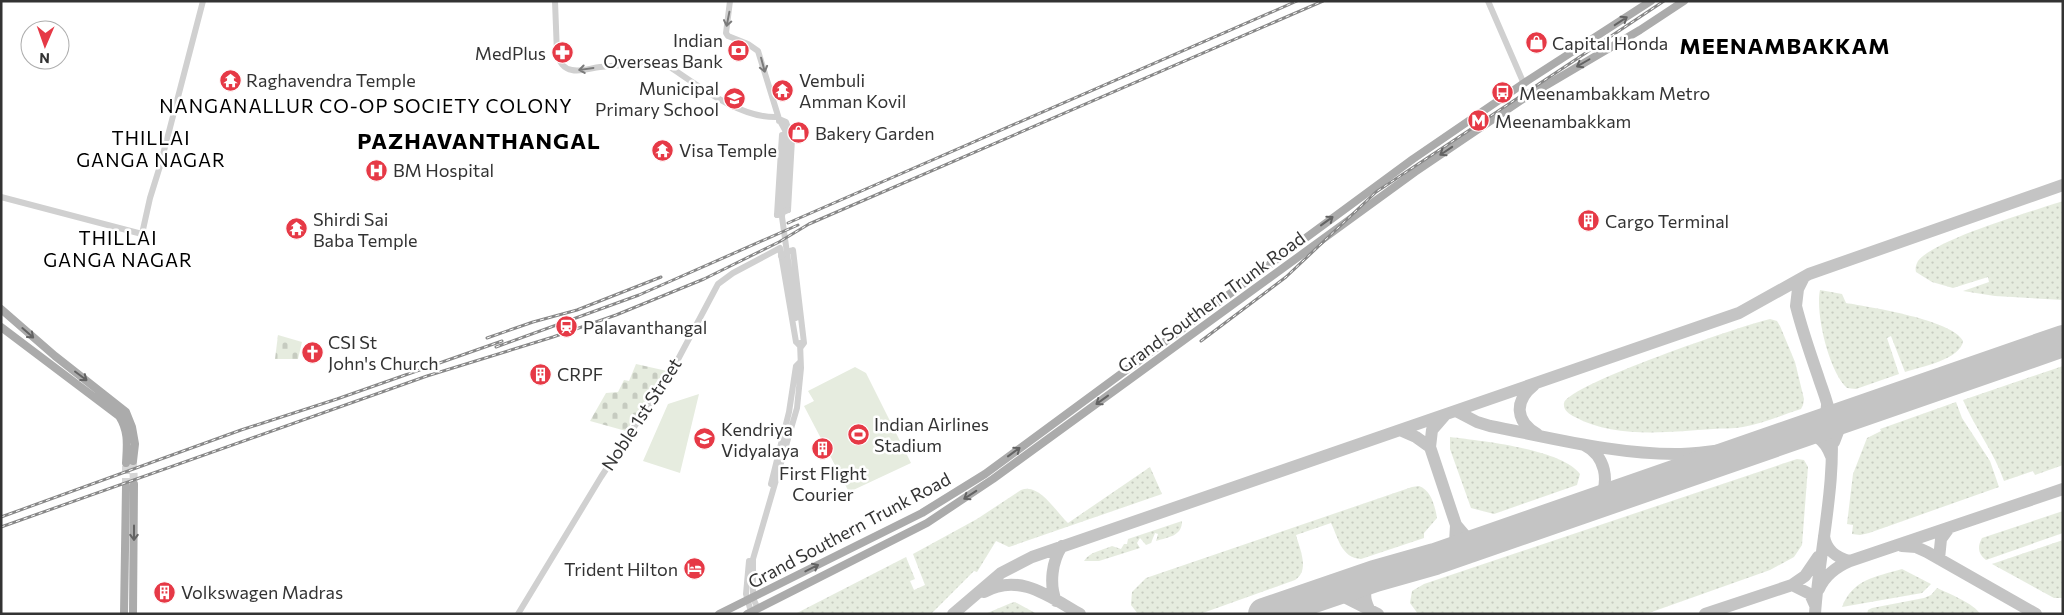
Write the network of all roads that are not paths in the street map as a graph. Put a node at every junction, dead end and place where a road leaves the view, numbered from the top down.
1 (204, 1) edge
2 (555, 1) edge
3 (730, 1) edge
4 (1488, 1) edge
5 (1651, 1) edge
6 (1684, 1) edge
7 (1524, 84) junction
8 (779, 118) junction
9 (1, 197) edge
10 (781, 256) junction
11 (1, 309) edge
12 (1, 327) edge
13 (801, 347) junction
14 (750, 599) junction
15 (752, 611) edge
16 (124, 614) edge
17 (133, 614) edge
18 (518, 614) edge
19 (719, 614) edge

1 - 9 street
8 -> 2 street
3 -> 8 street
4 - 7 street
7 -> 5 main road, Grand Southern Trunk Road
6 -> 15 main road, Grand Southern Trunk Road
14 -> 7 main road, Grand Southern Trunk Road
8 - 8 street, bridge
8 - 13 street
10 - 13 street
10 - 13 street, bridge
10 - 18 street, Noble 1st Street
11 -> 12 main road
13 - 14 street
14 - 15 street
14 - 19 main road, Grand Southern Trunk Road
16 -> 17 main road

